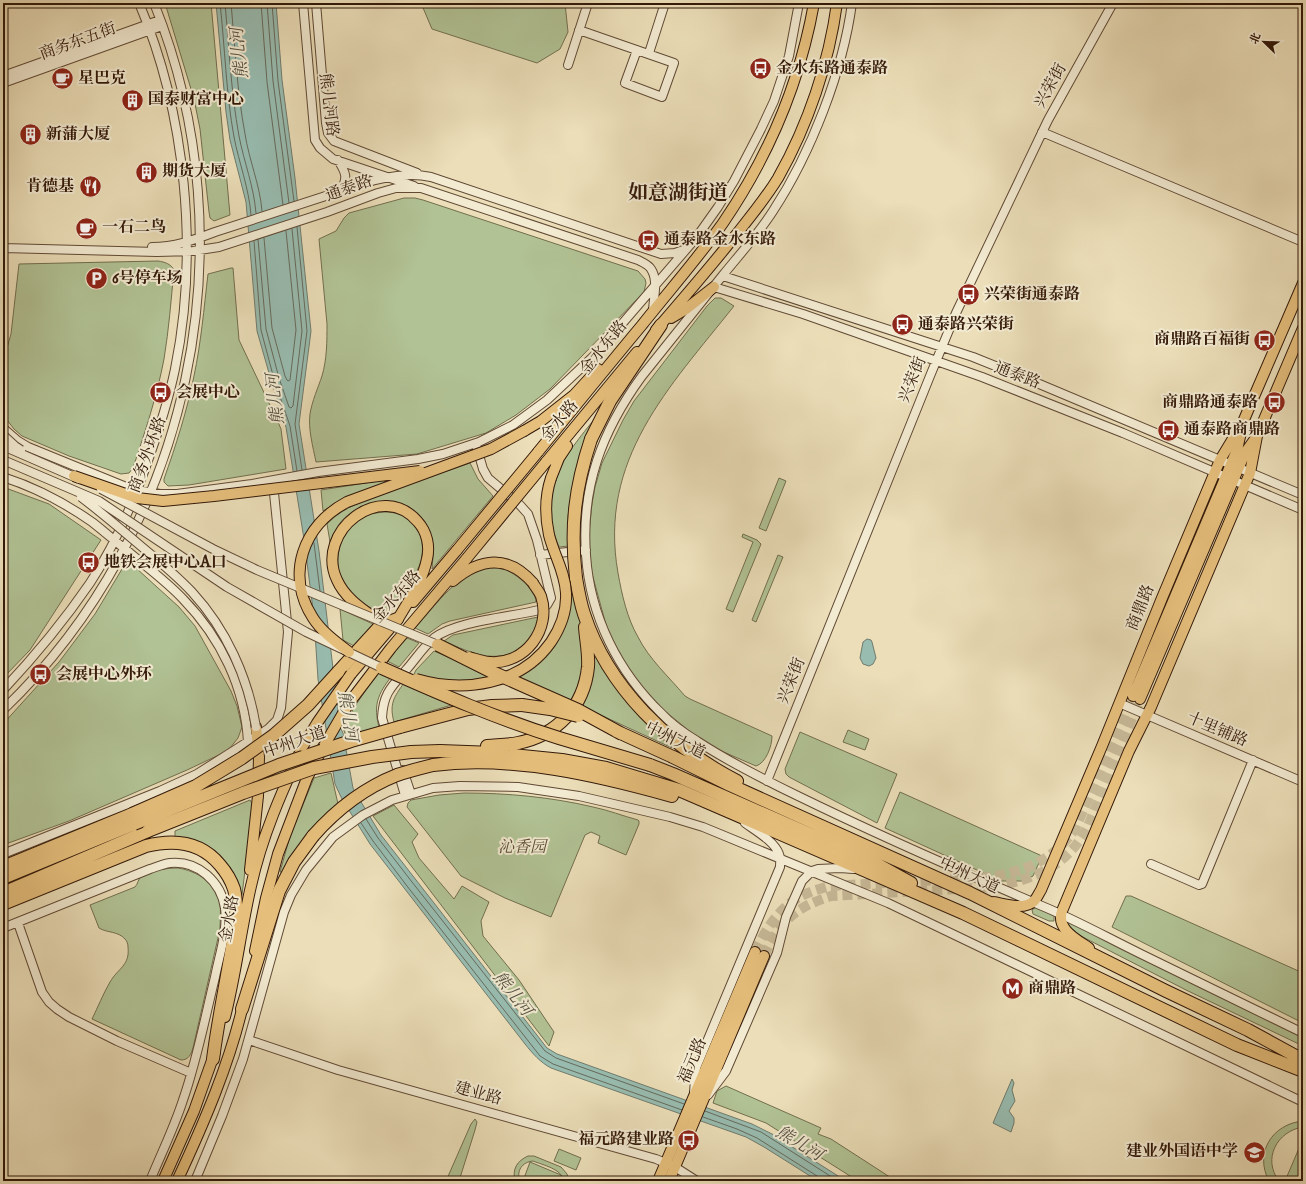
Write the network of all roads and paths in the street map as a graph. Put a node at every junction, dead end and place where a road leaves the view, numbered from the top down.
1 (139, 3) edge
2 (154, 3) edge
3 (303, 3) edge
4 (316, 3) edge
5 (588, 3) edge
6 (665, 3) edge
7 (799, 3) edge
8 (814, 3) edge
9 (837, 3) edge
10 (852, 3) edge
11 (1113, 3) edge
12 (161, 23) junction
13 (149, 28) junction
14 (579, 30) junction
15 (637, 50) junction
16 (649, 53) junction
17 (568, 65) dead end
18 (3, 76) edge
19 (3, 83) edge
20 (1042, 132) junction
21 (338, 160) junction
22 (395, 164) junction
23 (423, 176) junction
24 (389, 177) junction
25 (396, 188) junction
26 (421, 188) junction
27 (341, 191) junction
28 (3, 223) edge
29 (199, 238) junction
30 (1303, 242) edge
31 (186, 243) junction
32 (3, 245) edge
33 (686, 249) junction
34 (200, 250) junction
35 (186, 252) junction
36 (3, 259) edge
37 (723, 276) junction
38 (1303, 283) edge
39 (655, 285) junction
40 (714, 287) junction
41 (653, 312) junction
42 (661, 325) junction
43 (1303, 328) edge
44 (942, 347) junction
45 (936, 361) junction
46 (598, 400) junction
47 (1243, 422) junction
48 (3, 428) edge
49 (3, 435) edge
50 (1257, 436) junction
51 (472, 445) junction
52 (3, 446) edge
53 (3, 460) edge
54 (1220, 460) junction
55 (546, 462) joint
56 (3, 464) edge
57 (46, 464) junction
58 (16, 466) junction
59 (1235, 466) junction
60 (439, 468) junction
61 (1214, 472) junction
62 (1250, 473) junction
63 (3, 476) edge
64 (74, 476) junction
65 (1230, 479) junction
66 (273, 480) junction
67 (1245, 485) junction
68 (69, 488) junction
69 (137, 490) junction
70 (150, 493) junction
71 (1303, 495) edge
72 (1303, 510) edge
73 (114, 540) junction
74 (124, 549) junction
75 (586, 550) junction
76 (540, 555) junction
77 (424, 608) junction
78 (584, 614) junction
79 (374, 617) junction
80 (397, 619) junction
81 (438, 645) junction
82 (349, 652) junction
83 (382, 668) junction
84 (351, 674) joint
85 (3, 690) edge
86 (1137, 697) tunnel mouth
87 (349, 703) joint
88 (1119, 703) junction
89 (3, 710) edge
90 (1147, 715) junction
91 (622, 734) junction
92 (253, 735) junction
93 (440, 751) junction
94 (1253, 760) junction
95 (767, 781) junction
96 (1303, 782) edge
97 (408, 794) junction
98 (728, 811) junction
99 (133, 819) junction
100 (854, 841) junction
101 (3, 854) edge
102 (781, 859) junction
103 (1151, 864) dead end
104 (3, 867) edge
105 (862, 870) junction
106 (812, 871) junction
107 (3, 878) edge
108 (3, 893) edge
109 (984, 900) junction
110 (1033, 902) junction
111 (3, 904) edge
112 (962, 913) junction
113 (1061, 915) junction
114 (245, 917) junction
115 (18, 923) junction
116 (3, 928) edge
117 (759, 954) tunnel mouth
118 (1116, 966) junction
119 (242, 1009) junction
120 (1248, 1030) junction
121 (1303, 1033) edge
122 (249, 1040) junction
123 (1237, 1045) junction
124 (1303, 1054) edge
125 (213, 1059) junction
126 (1303, 1060) edge
127 (1303, 1071) edge
128 (192, 1073) junction
129 (1303, 1079) edge
130 (698, 1100) junction
131 (1303, 1102) edge
132 (671, 1165) junction
133 (150, 1181) edge
134 (163, 1181) edge
135 (177, 1181) edge
136 (195, 1181) edge
137 (658, 1181) edge
138 (669, 1181) edge
139 (697, 1181) edge

1 - 13 street, 商务外环路
2 - 12 street, 商务外环路
3 - 21 street, 熊儿河路
4 - 22 street, 熊儿河路
5 - 14 street
6 - 16 street
7 - 33 street
8 - 41 main road, 金水东路
9 - 42 main road, 金水东路
10 - 37 street
11 - 20 street, 兴荣街
12 - 13 street, 商务东五街
12 - 29 street, 商务外环路
13 - 18 street, 商务东五街
13 - 19 street, 商务东五街
13 - 31 street, 商务外环路
14 - 15 street
14 - 17 street
15 - 16 street
15 - 16 street
20 - 30 street
20 - 44 street, 兴荣街
21 - 24 street, 熊儿河路
21 - 27 street
22 - 23 street, 熊儿河路
22 - 25 street
23 - 24 street, 通泰路
23 - 33 street, 通泰路
24 - 26 street, 熊儿河路
24 - 27 street, 通泰路
25 - 26 street, 通泰路
25 - 34 street, 通泰路
26 - 39 street, 通泰路
27 - 29 street, 通泰路
28 - 32 street
29 - 31 street, 通泰路
29 - 34 street, 商务外环路
31 - 32 street, 通泰路
31 - 35 street, 商务外环路
32 - 35 street, 通泰路
32 - 36 street
33 - 39 street
34 - 35 street, 通泰路
34 - 70 street, 商务外环路
35 - 69 street, 商务外环路
37 - 40 street
37 - 44 street, 通泰路
38 - 47 main road, 商鼎路
39 - 41 street, 通泰路
39 - 51 street
40 - 42 main road
40 - 45 street, 通泰路
40 - 75 street
41 - 60 main road, bridge
41 - 80 main road, 金水东路, bridge
42 - 46 main road, 金水东路
42 - 78 highway, bridge
43 - 50 main road
44 - 45 street, 兴荣街
44 - 54 street, 通泰路
45 - 61 street, 通泰路
45 - 95 street, 兴荣街
46 - 55 main road, 金水路
46 - 83 main road, bridge
47 - 54 main road, 商鼎路
47 - 59 main road
48 - 69 street
49 - 57 street, bridge
50 - 59 main road
50 - 62 main road
51 - 66 street
51 - 76 street
52 - 57 street, bridge
53 - 58 street, bridge
54 - 59 street, 通泰路
54 - 61 main road, 商鼎路
55 - 77 main road, 金水东路, bridge
56 - 58 street, bridge
57 - 64 street, bridge
58 - 68 street, bridge
59 - 62 street, 通泰路
59 - 65 main road
60 - 64 main road, bridge
60 - 82 main road, bridge
61 - 65 street, 通泰路
61 - 88 main road, 商鼎路
62 - 67 main road
62 - 71 street, 通泰路
63 - 73 street
64 - 79 street, bridge
65 - 67 street, 通泰路
65 - 86 main road
66 - 70 street
66 - 92 street
67 - 72 street, 通泰路
67 - 90 main road
68 - 82 street, bridge
68 - 92 street, bridge
69 - 70 street
69 - 73 street, 商务外环路
70 - 74 street, 商务外环路
73 - 74 street
73 - 85 street, 商务外环路
74 - 89 street, 商务外环路
74 - 92 street
75 - 76 street
75 - 95 street
76 - 97 street
77 - 81 main road, bridge
77 - 87 main road, 金水东路
78 - 93 highway
78 - 100 highway
79 - 80 main road
79 - 81 street, bridge
80 - 84 main road, 金水东路
80 - 99 highway, bridge
81 - 91 highway, bridge
82 - 83 street, bridge
83 - 112 highway, bridge
84 - 114 main road, 金水路, bridge
87 - 119 main road, 金水路, bridge
88 - 90 street, 十里铺路
88 - 110 main road, 商鼎路
90 - 94 street, 十里铺路
90 - 113 main road
91 - 99 highway, 中州大道, bridge
91 - 100 highway, 中州大道, bridge
92 - 101 street
92 - 114 main road
93 - 98 highway, 中州大道
93 - 108 highway, 中州大道, bridge
94 - 96 street, 十里铺路
94 - 103 street
95 - 110 street
97 - 102 street
97 - 122 street
98 - 102 street
98 - 105 highway, 中州大道
98 - 119 highway, bridge
99 - 104 highway
99 - 107 highway, 中州大道
100 - 109 highway, 中州大道
102 - 106 street
102 - 130 street
105 - 106 street
105 - 112 highway, 中州大道
106 - 130 street
106 - 131 street
109 - 110 main road
109 - 118 highway, 中州大道
110 - 113 street
111 - 125 highway
112 - 123 highway, 中州大道
113 - 118 main road
113 - 121 street
114 - 125 main road, 金水路
115 - 116 street
115 - 128 street
115 - 128 street
117 - 130 main road, 福元路
118 - 120 highway, 中州大道
119 - 135 main road, 金水路
120 - 124 highway
120 - 126 highway, 中州大道
122 - 132 street, 建业路
122 - 136 street
123 - 127 highway, 中州大道
123 - 129 highway
125 - 134 main road, 金水路
128 - 133 street
130 - 132 main road, 福元路
132 - 137 main road, 福元路
132 - 138 main road, 福元路
132 - 139 street, 建业路

